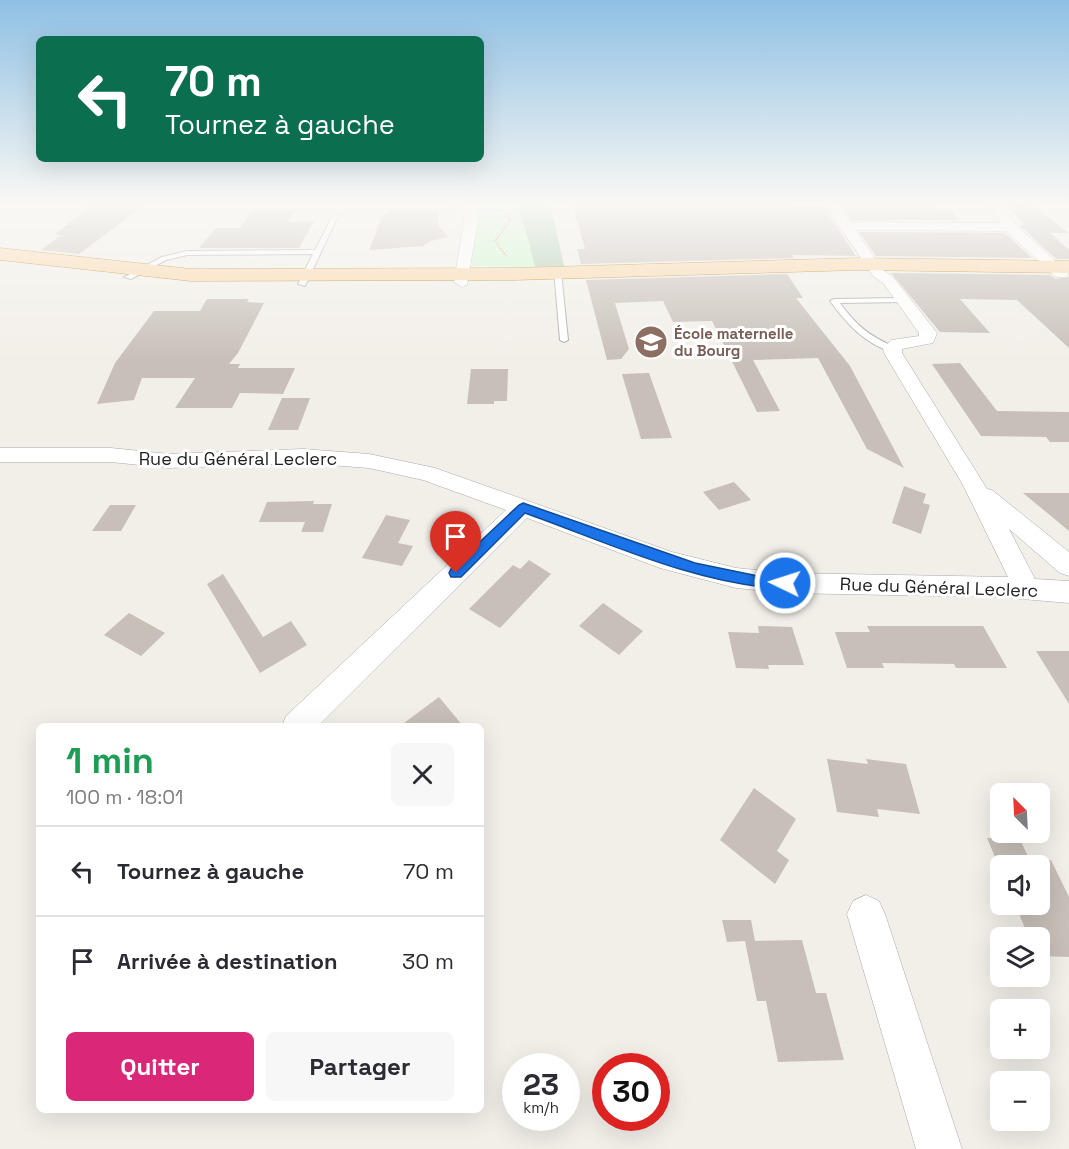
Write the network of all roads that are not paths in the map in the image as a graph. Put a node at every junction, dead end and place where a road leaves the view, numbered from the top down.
1 (11, 256) edge
2 (175, 256) edge
3 (316, 256) edge
4 (466, 256) edge
5 (866, 256) edge
6 (1045, 256) edge
7 (0, 262) edge
8 (875, 268) junction
9 (1063, 270) edge
10 (134, 274) junction
11 (557, 277) junction
12 (463, 278) junction
13 (305, 279) junction
14 (895, 300) junction
15 (564, 340) dead end
16 (894, 347) junction
17 (0, 455) edge
18 (974, 485) junction
19 (523, 508) junction
20 (1069, 566) edge
21 (1027, 588) junction
22 (1069, 592) edge
23 (300, 723) edge
24 (866, 914) dead end
25 (939, 1149) edge

1 - 10 main road
2 - 10 lane
3 - 13 lane
4 - 12 street
5 - 8 street
6 - 9 street
7 - 10 main road
8 - 9 main road
8 - 11 main road
8 - 14 street
10 - 13 main road
11 - 12 main road
11 - 12 main road
11 - 15 lane
12 - 13 main road
14 - 16 street
14 - 16 lane
16 - 18 street
17 - 19 street, Rue du Général Leclerc
18 - 20 street
18 - 21 street
19 - 21 street, Rue du Général Leclerc
19 - 23 street
21 - 22 street, Rue du Général Leclerc
24 - 25 street

